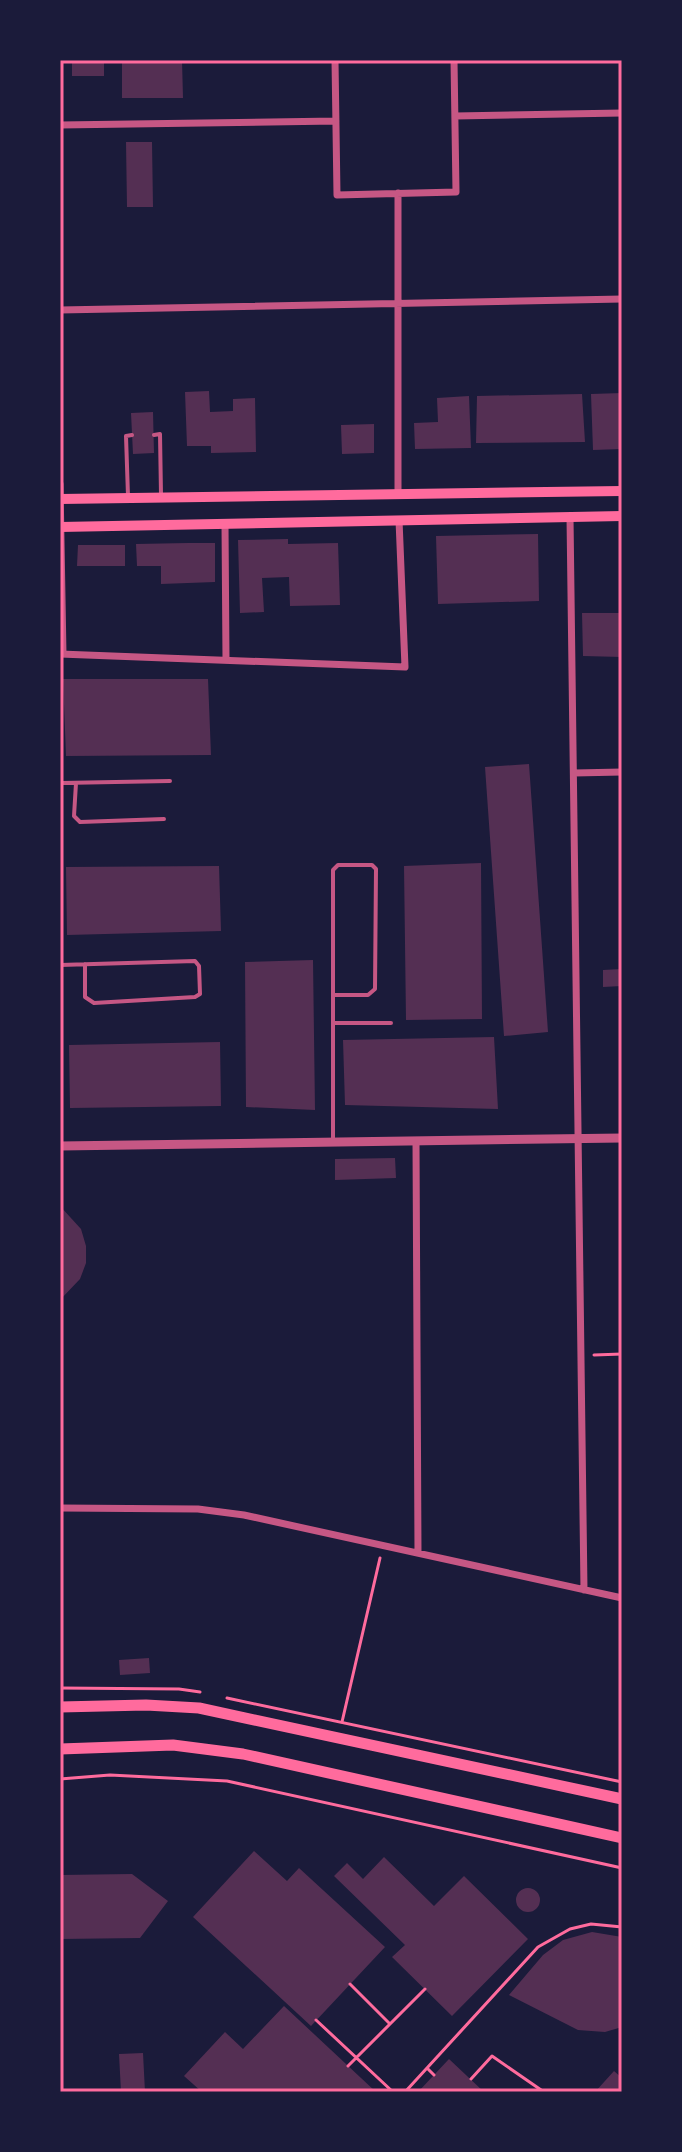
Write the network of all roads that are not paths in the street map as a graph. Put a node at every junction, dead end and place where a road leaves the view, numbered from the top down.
1 (335, 60) edge
2 (454, 60) edge
3 (622, 113) edge
4 (455, 116) junction
5 (336, 121) junction
6 (60, 125) edge
7 (398, 193) junction
8 (622, 299) edge
9 (398, 304) junction
10 (60, 310) edge
11 (132, 435) dead end
12 (154, 435) dead end
13 (60, 484) edge
14 (622, 491) edge
15 (398, 495) junction
16 (128, 498) junction
17 (161, 498) junction
18 (60, 499) edge
19 (622, 516) edge
20 (570, 517) junction
21 (399, 520) junction
22 (225, 524) junction
23 (60, 527) edge
24 (61, 654) edge
25 (226, 660) junction
26 (622, 772) edge
27 (574, 773) junction
28 (170, 781) dead end
29 (61, 783) edge
30 (76, 783) junction
31 (164, 819) dead end
32 (85, 964) junction
33 (60, 965) edge
34 (335, 995) junction
35 (334, 1023) junction
36 (391, 1023) dead end
37 (622, 1138) edge
38 (578, 1139) junction
39 (416, 1141) junction
40 (333, 1142) junction
41 (60, 1146) edge
42 (60, 1508) edge
43 (418, 1553) junction
44 (584, 1590) junction
45 (622, 1598) edge
46 (60, 1707) edge
47 (60, 1749) edge
48 (622, 1799) edge
49 (622, 1838) edge

1 - 5 street
2 - 4 street
3 - 4 street
4 - 7 street
5 - 6 street
5 - 7 street
7 - 9 street
8 - 9 street
9 - 10 street
9 - 15 street
11 - 16 lane
12 - 17 lane
13 - 18 street
14 - 15 main road
15 - 17 main road
16 - 17 main road
16 - 18 main road
18 - 23 street
19 - 20 main road
20 - 21 main road
20 - 27 street
21 - 22 main road
21 - 25 street
22 - 23 main road
22 - 25 street
23 - 24 street
24 - 25 street
26 - 27 street
27 - 38 street
28 - 30 lane
29 - 30 lane
30 - 31 lane
32 - 32 lane
32 - 33 lane
34 - 34 lane
34 - 35 lane
35 - 36 lane
35 - 40 lane
37 - 38 street
38 - 39 street
38 - 44 street
39 - 40 street
39 - 43 street
40 - 41 street
42 - 43 street
43 - 44 street
44 - 45 street
46 - 48 main road
47 - 49 main road

